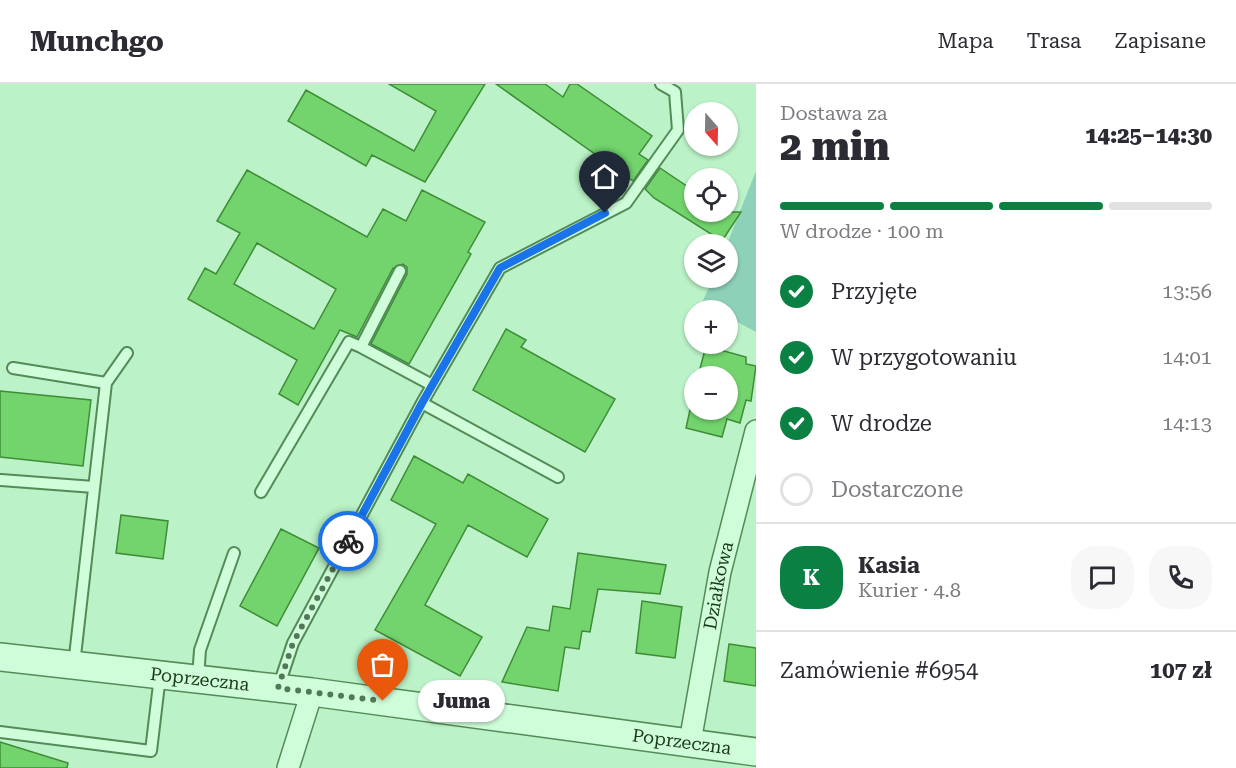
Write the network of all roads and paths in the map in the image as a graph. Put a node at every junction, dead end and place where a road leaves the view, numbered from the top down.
1 (661, 84) edge
2 (400, 272) dead end
3 (361, 348) junction
4 (127, 353) dead end
5 (13, 368) dead end
6 (106, 383) junction
7 (432, 385) junction
8 (422, 403) junction
9 (756, 431) edge
10 (558, 477) dead end
11 (1, 480) edge
12 (94, 487) junction
13 (261, 492) dead end
14 (234, 553) dead end
15 (0, 657) edge
16 (74, 665) junction
17 (160, 675) junction
18 (198, 678) junction
19 (278, 688) junction
20 (312, 692) junction
21 (0, 732) edge
22 (690, 742) junction
23 (756, 753) edge
24 (288, 768) edge

1 - 7 lane
2 - 3 lane
3 - 7 lane
3 - 13 lane
4 - 6 lane
5 - 6 lane
6 - 12 lane
7 - 8 lane
8 - 10 lane
8 - 19 lane
9 - 22 street, Działkowa
11 - 12 lane
12 - 16 lane
14 - 18 lane
15 - 16 street, Poprzeczna
16 - 17 street, Poprzeczna
17 - 18 street, Poprzeczna
17 - 21 lane
18 - 19 street, Poprzeczna
19 - 20 street, Poprzeczna
20 - 22 street, Poprzeczna
20 - 24 street
22 - 23 street, Poprzeczna

